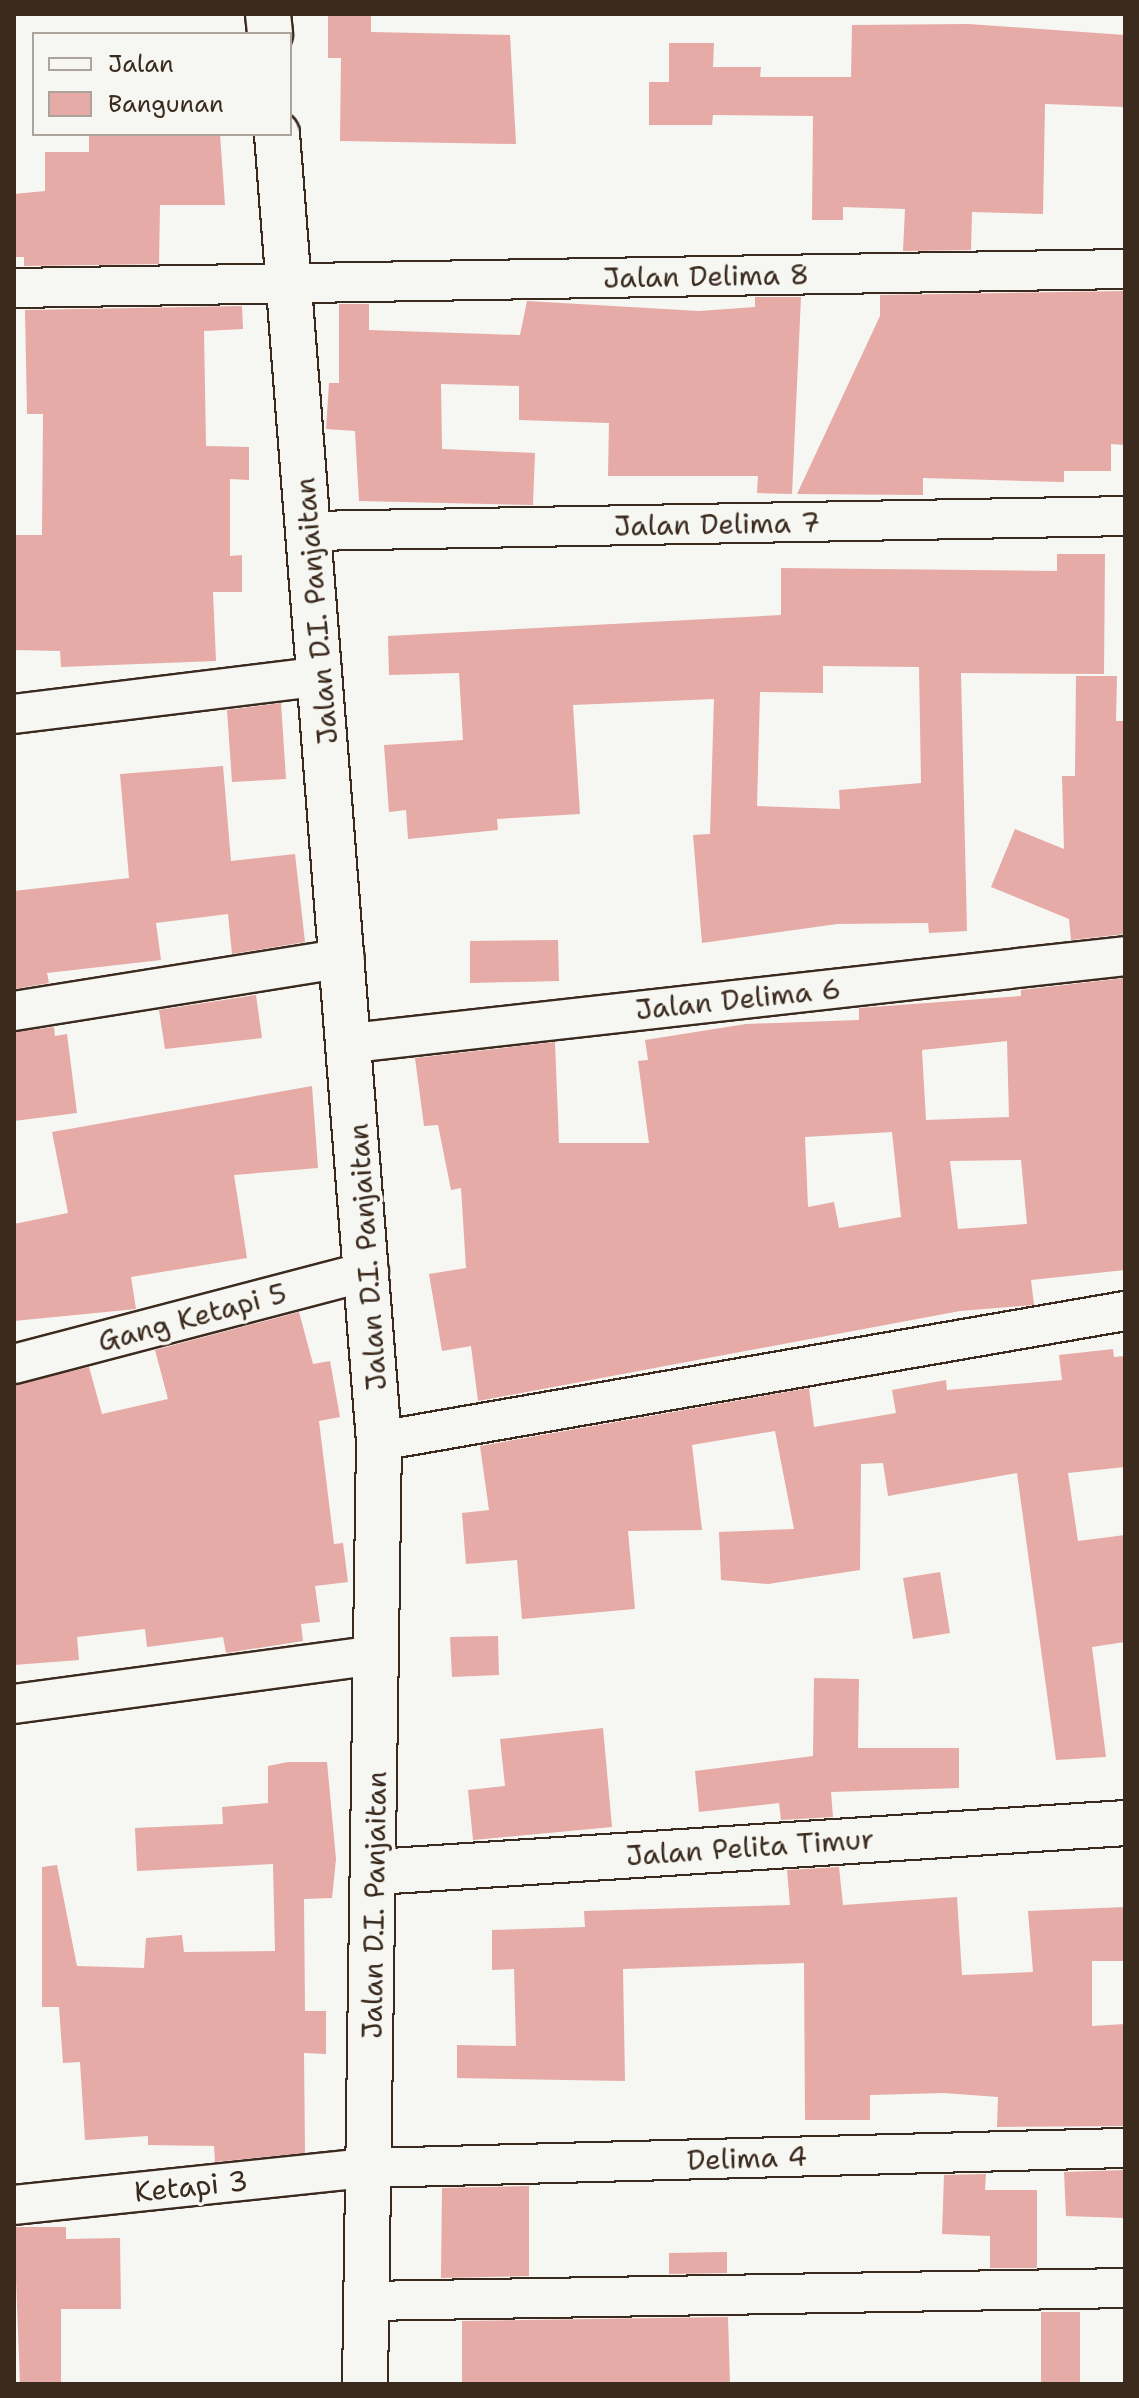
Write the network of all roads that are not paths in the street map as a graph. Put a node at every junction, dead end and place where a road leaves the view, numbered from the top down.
1 (277, 136) edge
2 (1125, 269) edge
3 (288, 282) junction
4 (14, 288) edge
5 (1125, 516) edge
6 (310, 531) junction
7 (322, 676) junction
8 (14, 714) edge
9 (1125, 956) edge
10 (345, 958) junction
11 (14, 1011) edge
12 (352, 1043) junction
13 (369, 1271) junction
14 (1125, 1311) edge
15 (14, 1364) edge
16 (379, 1441) junction
17 (378, 1655) junction
18 (14, 1704) edge
19 (1125, 1823) edge
20 (376, 1872) junction
21 (1125, 2148) edge
22 (369, 2168) junction
23 (14, 2205) edge
24 (1125, 2288) edge
25 (367, 2301) junction
26 (365, 2384) edge

1 - 3 street, Jalan D.I. Panjaitan
2 - 3 street, Jalan Delima 8
3 - 4 street, Jalan Delima 8
3 - 6 street, Jalan D.I. Panjaitan
5 - 6 street, Jalan Delima 7
6 - 7 street, Jalan D.I. Panjaitan
7 - 8 street
7 - 10 street, Jalan D.I. Panjaitan
9 - 12 street, Jalan Delima 6
10 - 11 street
10 - 12 street, Jalan D.I. Panjaitan
12 - 13 street, Jalan D.I. Panjaitan
13 - 15 street, Gang Ketapi 5
13 - 16 street, Jalan D.I. Panjaitan
14 - 16 street
16 - 17 street, Jalan D.I. Panjaitan
17 - 18 street
17 - 20 street, Jalan D.I. Panjaitan
19 - 20 street, Jalan Pelita Timur
20 - 22 street, Jalan D.I. Panjaitan
21 - 22 street, Delima 4
22 - 23 street, Ketapi 3
22 - 25 street, Jalan D.I. Panjaitan
24 - 25 street
25 - 26 street, Jalan D.I. Panjaitan

